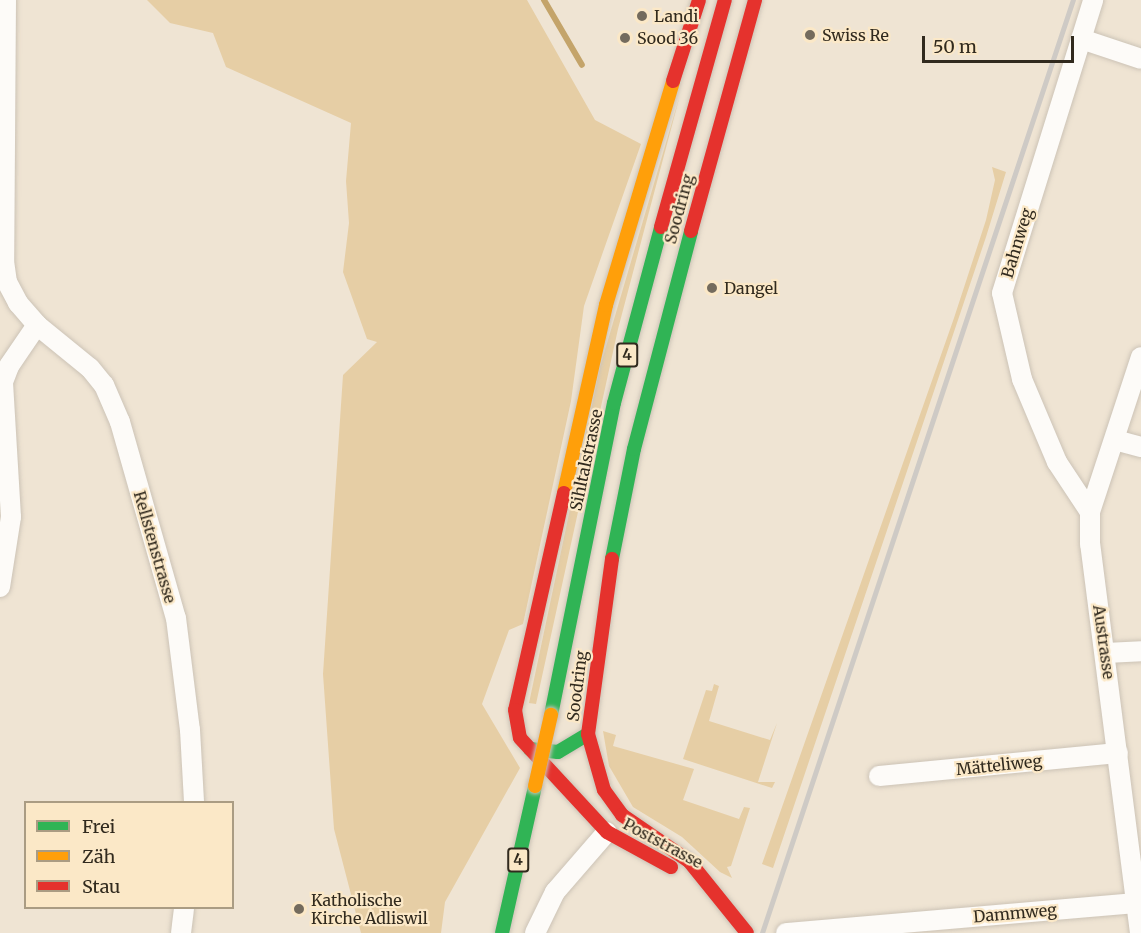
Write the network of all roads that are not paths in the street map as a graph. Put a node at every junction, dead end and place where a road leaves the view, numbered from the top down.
1 (6, 0) edge
2 (699, 0) edge
3 (725, 0) edge
4 (755, 0) edge
5 (1093, 0) edge
6 (1081, 39) junction
7 (1141, 59) edge
8 (4, 92) edge
9 (37, 325) junction
10 (1141, 357) edge
11 (1115, 440) junction
12 (1141, 447) edge
13 (1090, 512) junction
14 (0, 587) edge
15 (1141, 651) edge
16 (1106, 653) junction
17 (588, 734) junction
18 (530, 749) junction
19 (1118, 753) junction
20 (879, 776) dead end
21 (194, 801) edge
22 (622, 814) junction
23 (607, 832) junction
24 (710, 885) junction
25 (1135, 903) junction
26 (184, 909) edge
27 (181, 933) edge
28 (502, 933) edge
29 (535, 933) edge
30 (747, 933) edge
31 (786, 933) edge
32 (1140, 933) edge

1 - 8 street, Rellstenstrasse
2 - 18 street
3 - 28 street, Sihltalstrasse / 4, bridge
4 - 17 street, Soodring
5 - 6 street, Bahnweg
6 - 7 street
6 - 13 street, Bahnweg
8 - 9 street, Rellstenstrasse
9 - 14 street
9 - 21 street, Rellstenstrasse
10 - 11 street, Austrasse
11 - 12 street
11 - 13 street, Austrasse
13 - 16 street, Austrasse
15 - 16 street
16 - 19 street, Austrasse
17 - 18 street, Soodring
17 - 22 street, Poststrasse
18 - 23 street, Poststrasse
19 - 20 street, Mätteliweg
19 - 25 street, Austrasse
22 - 23 street
22 - 24 street, Poststrasse
23 - 24 street, Poststrasse
23 - 29 street
24 - 30 street, Poststrasse
25 - 31 street, Dammweg
25 - 32 street, Austrasse
26 - 27 street

